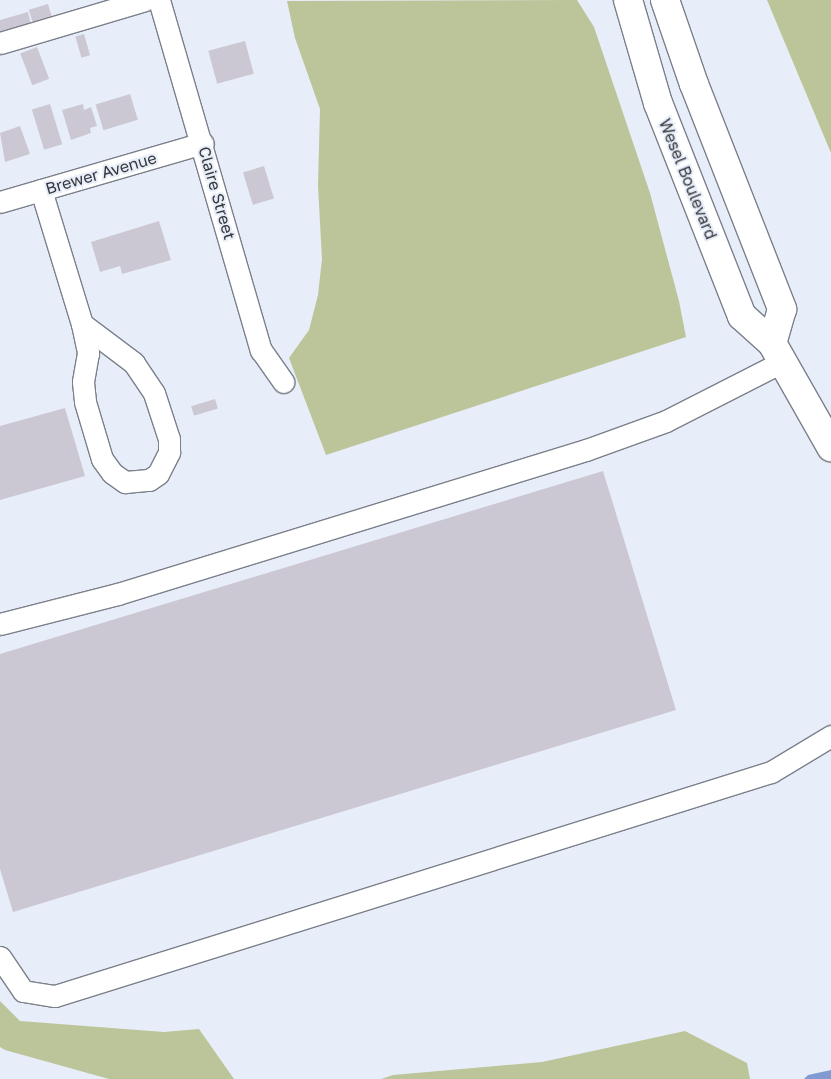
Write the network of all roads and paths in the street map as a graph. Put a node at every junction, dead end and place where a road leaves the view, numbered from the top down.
1 (145, 0) edge
2 (159, 0) edge
3 (628, 0) edge
4 (665, 0) edge
5 (0, 43) edge
6 (203, 143) junction
7 (40, 190) junction
8 (0, 202) edge
9 (82, 324) junction
10 (777, 353) junction
11 (283, 382) dead end
12 (831, 447) edge
13 (0, 624) edge
14 (831, 736) edge
15 (0, 957) edge

1 - 5 street
2 - 6 street, Claire Street
3 - 10 main road, Wesel Boulevard
4 - 10 main road
6 - 7 street, Brewer Avenue
6 - 11 street, Claire Street
7 - 8 street, Brewer Avenue
7 - 9 street
9 - 9 street
10 - 12 main road, Wesel Boulevard
10 - 13 street
14 - 15 street

